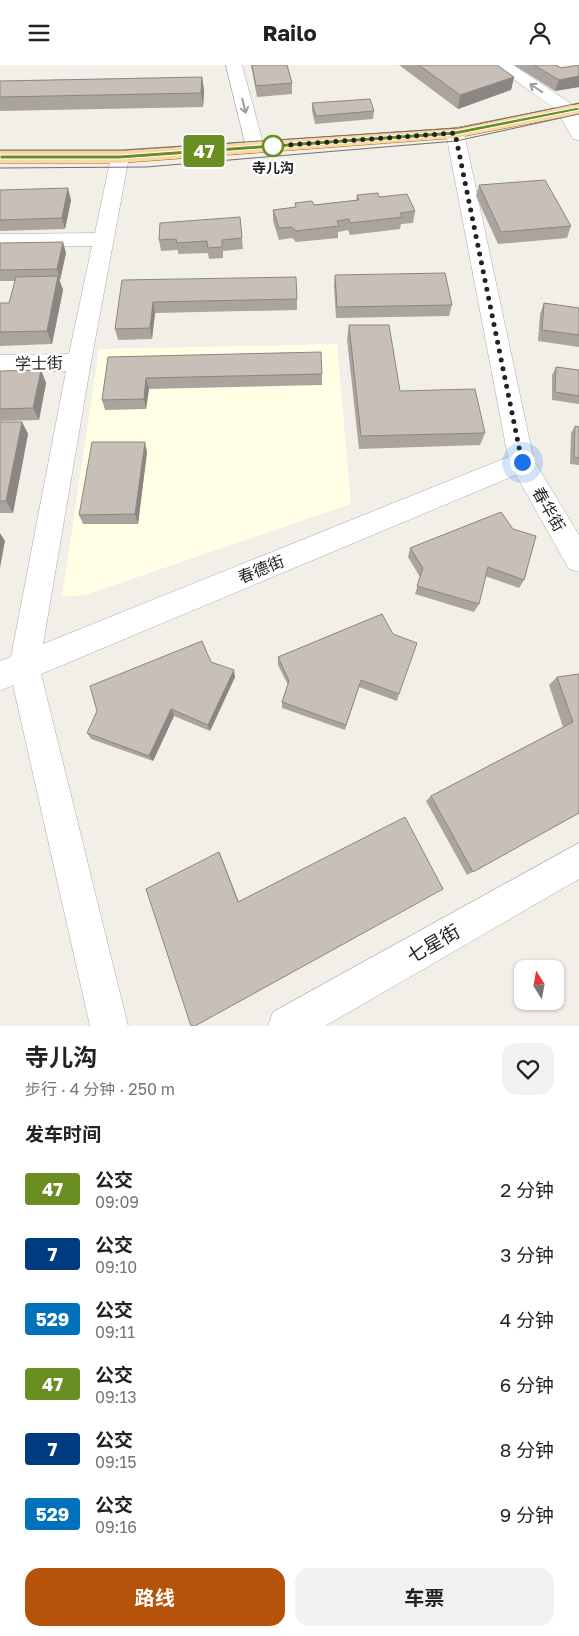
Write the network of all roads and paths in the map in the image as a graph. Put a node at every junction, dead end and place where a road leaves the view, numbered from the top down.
1 (234, 65) edge
2 (502, 65) edge
3 (574, 110) edge
4 (455, 133) junction
5 (579, 135) edge
6 (255, 147) junction
7 (0, 157) edge
8 (120, 157) junction
9 (103, 239) junction
10 (0, 240) edge
11 (79, 362) junction
12 (0, 363) edge
13 (522, 462) junction
14 (579, 560) edge
15 (12, 671) edge
16 (579, 859) edge
17 (109, 1026) edge
18 (287, 1026) edge

1 -> 6 street
3 -> 2 street
3 - 4 main road
3 - 5 street
4 - 6 main road
4 - 13 street, 春华街
6 - 8 main road
7 - 8 main road
8 - 9 street
9 - 10 street
9 - 11 street
11 - 12 street, 学士街
11 - 15 street
13 - 14 street, 春华街
13 - 15 street, 春德街
15 - 17 street
16 - 18 street, 七星街

